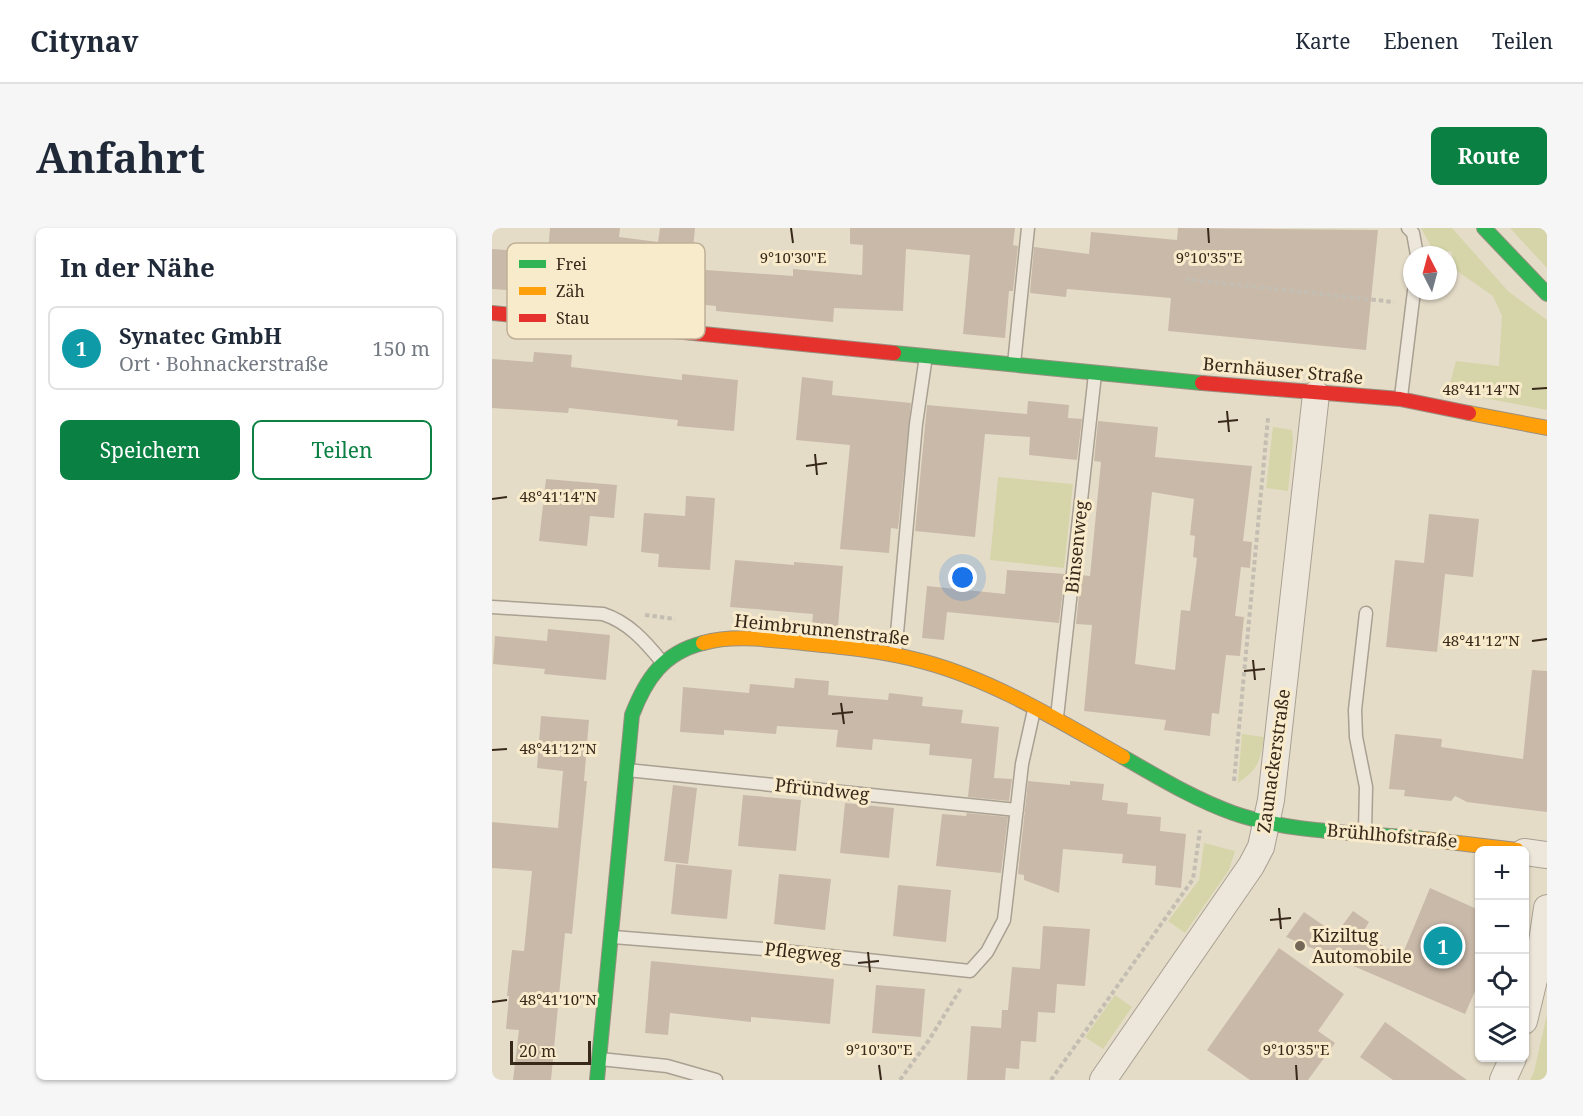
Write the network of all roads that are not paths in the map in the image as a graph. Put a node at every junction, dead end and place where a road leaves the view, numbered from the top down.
1 (1028, 228) edge
2 (1408, 228) edge
3 (1484, 228) edge
4 (1415, 246) edge
5 (1547, 294) edge
6 (1413, 300) edge
7 (492, 313) edge
8 (507, 314) edge
9 (705, 333) edge
10 (926, 354) junction
11 (1014, 365) junction
12 (1095, 372) junction
13 (1316, 394) junction
14 (1400, 399) junction
15 (1547, 428) edge
16 (492, 607) edge
17 (1366, 613) dead end
18 (894, 655) junction
19 (663, 663) junction
20 (1035, 709) junction
21 (1057, 720) junction
22 (626, 770) junction
23 (1017, 810) junction
24 (1267, 823) junction
25 (1365, 833) junction
26 (1487, 846) edge
27 (1529, 853) edge
28 (1547, 855) edge
29 (1547, 908) edge
30 (611, 937) junction
31 (1527, 1008) edge
32 (599, 1059) junction
33 (1511, 1062) edge
34 (597, 1080) edge
35 (716, 1080) edge
36 (1103, 1080) edge
37 (1503, 1080) edge

1 - 11 lane
2 - 4 lane
3 - 5 street
6 - 14 lane
7 - 8 street, Bernhäuser Straße
9 - 10 street, Bernhäuser Straße
10 - 11 street, Bernhäuser Straße
10 - 18 lane
11 - 12 street, Bernhäuser Straße
12 - 13 street, Bernhäuser Straße
12 - 21 lane, Binsenweg
13 - 14 street, Bernhäuser Straße
13 - 24 street, Zaunackerstraße
14 - 15 street, Bernhäuser Straße
16 - 19 lane
17 - 25 lane
18 - 19 street, Heimbrunnenstraße
18 - 20 street, Heimbrunnenstraße
19 - 22 street, Heimbrunnenstraße
20 - 21 street, Heimbrunnenstraße
20 - 23 lane
21 - 24 street, Heimbrunnenstraße
22 - 23 lane, Pfründweg
22 - 30 street, Heimbrunnenstraße
23 - 30 lane, Pflegweg
24 - 25 street, Brühlhofstraße
24 - 36 street, Zaunackerstraße
25 - 26 street, Brühlhofstraße
27 - 28 street
29 - 31 street
30 - 32 street, Heimbrunnenstraße
32 - 34 street, Heimbrunnenstraße
32 - 35 lane
33 - 37 street

